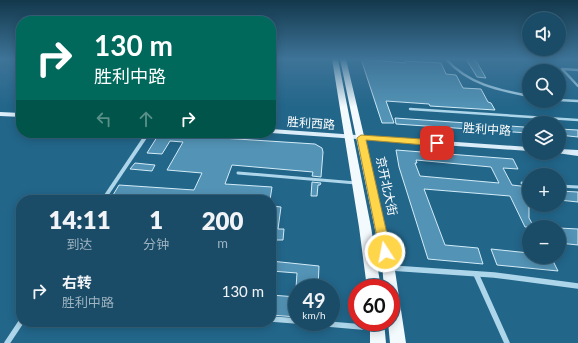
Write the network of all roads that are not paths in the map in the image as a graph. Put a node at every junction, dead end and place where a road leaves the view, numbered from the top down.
1 (338, 75) edge
2 (347, 75) edge
3 (463, 75) edge
4 (568, 75) edge
5 (578, 86) edge
6 (522, 95) edge
7 (566, 100) edge
8 (578, 101) edge
9 (0, 109) edge
10 (410, 109) dead end
11 (16, 110) edge
12 (0, 114) edge
13 (16, 115) edge
14 (578, 120) edge
15 (276, 127) edge
16 (276, 131) edge
17 (349, 134) junction
18 (360, 135) junction
19 (145, 138) edge
20 (522, 144) edge
21 (566, 147) edge
22 (522, 148) edge
23 (578, 148) edge
24 (566, 152) edge
25 (578, 153) edge
26 (238, 173) dead end
27 (357, 183) junction
28 (566, 186) edge
29 (578, 187) edge
30 (106, 195) edge
31 (388, 268) junction
32 (476, 274) junction
33 (373, 279) edge
34 (578, 286) edge
35 (276, 319) edge
36 (288, 320) edge
37 (18, 327) edge
38 (7, 343) edge
39 (398, 343) edge
40 (507, 343) edge

1 - 17 main road
2 - 18 main road, 京开北大街
3 - 6 lane
4 - 5 lane
7 - 8 lane
9 - 11 street
10 - 14 lane
12 - 13 street
15 - 17 street, 胜利西路
16 - 17 street, 胜利西路
17 - 18 street, 胜利中路
17 - 27 main road
18 - 20 street, 胜利中路
18 - 22 street, 胜利中路
18 - 31 main road, 京开北大街
19 - 30 street
21 - 23 street
24 - 25 street
26 - 27 lane
27 - 33 main road
28 - 29 lane
31 - 32 street
31 - 39 main road, 京开北大街
32 - 34 street
32 - 40 street
35 - 36 street
37 - 38 street

